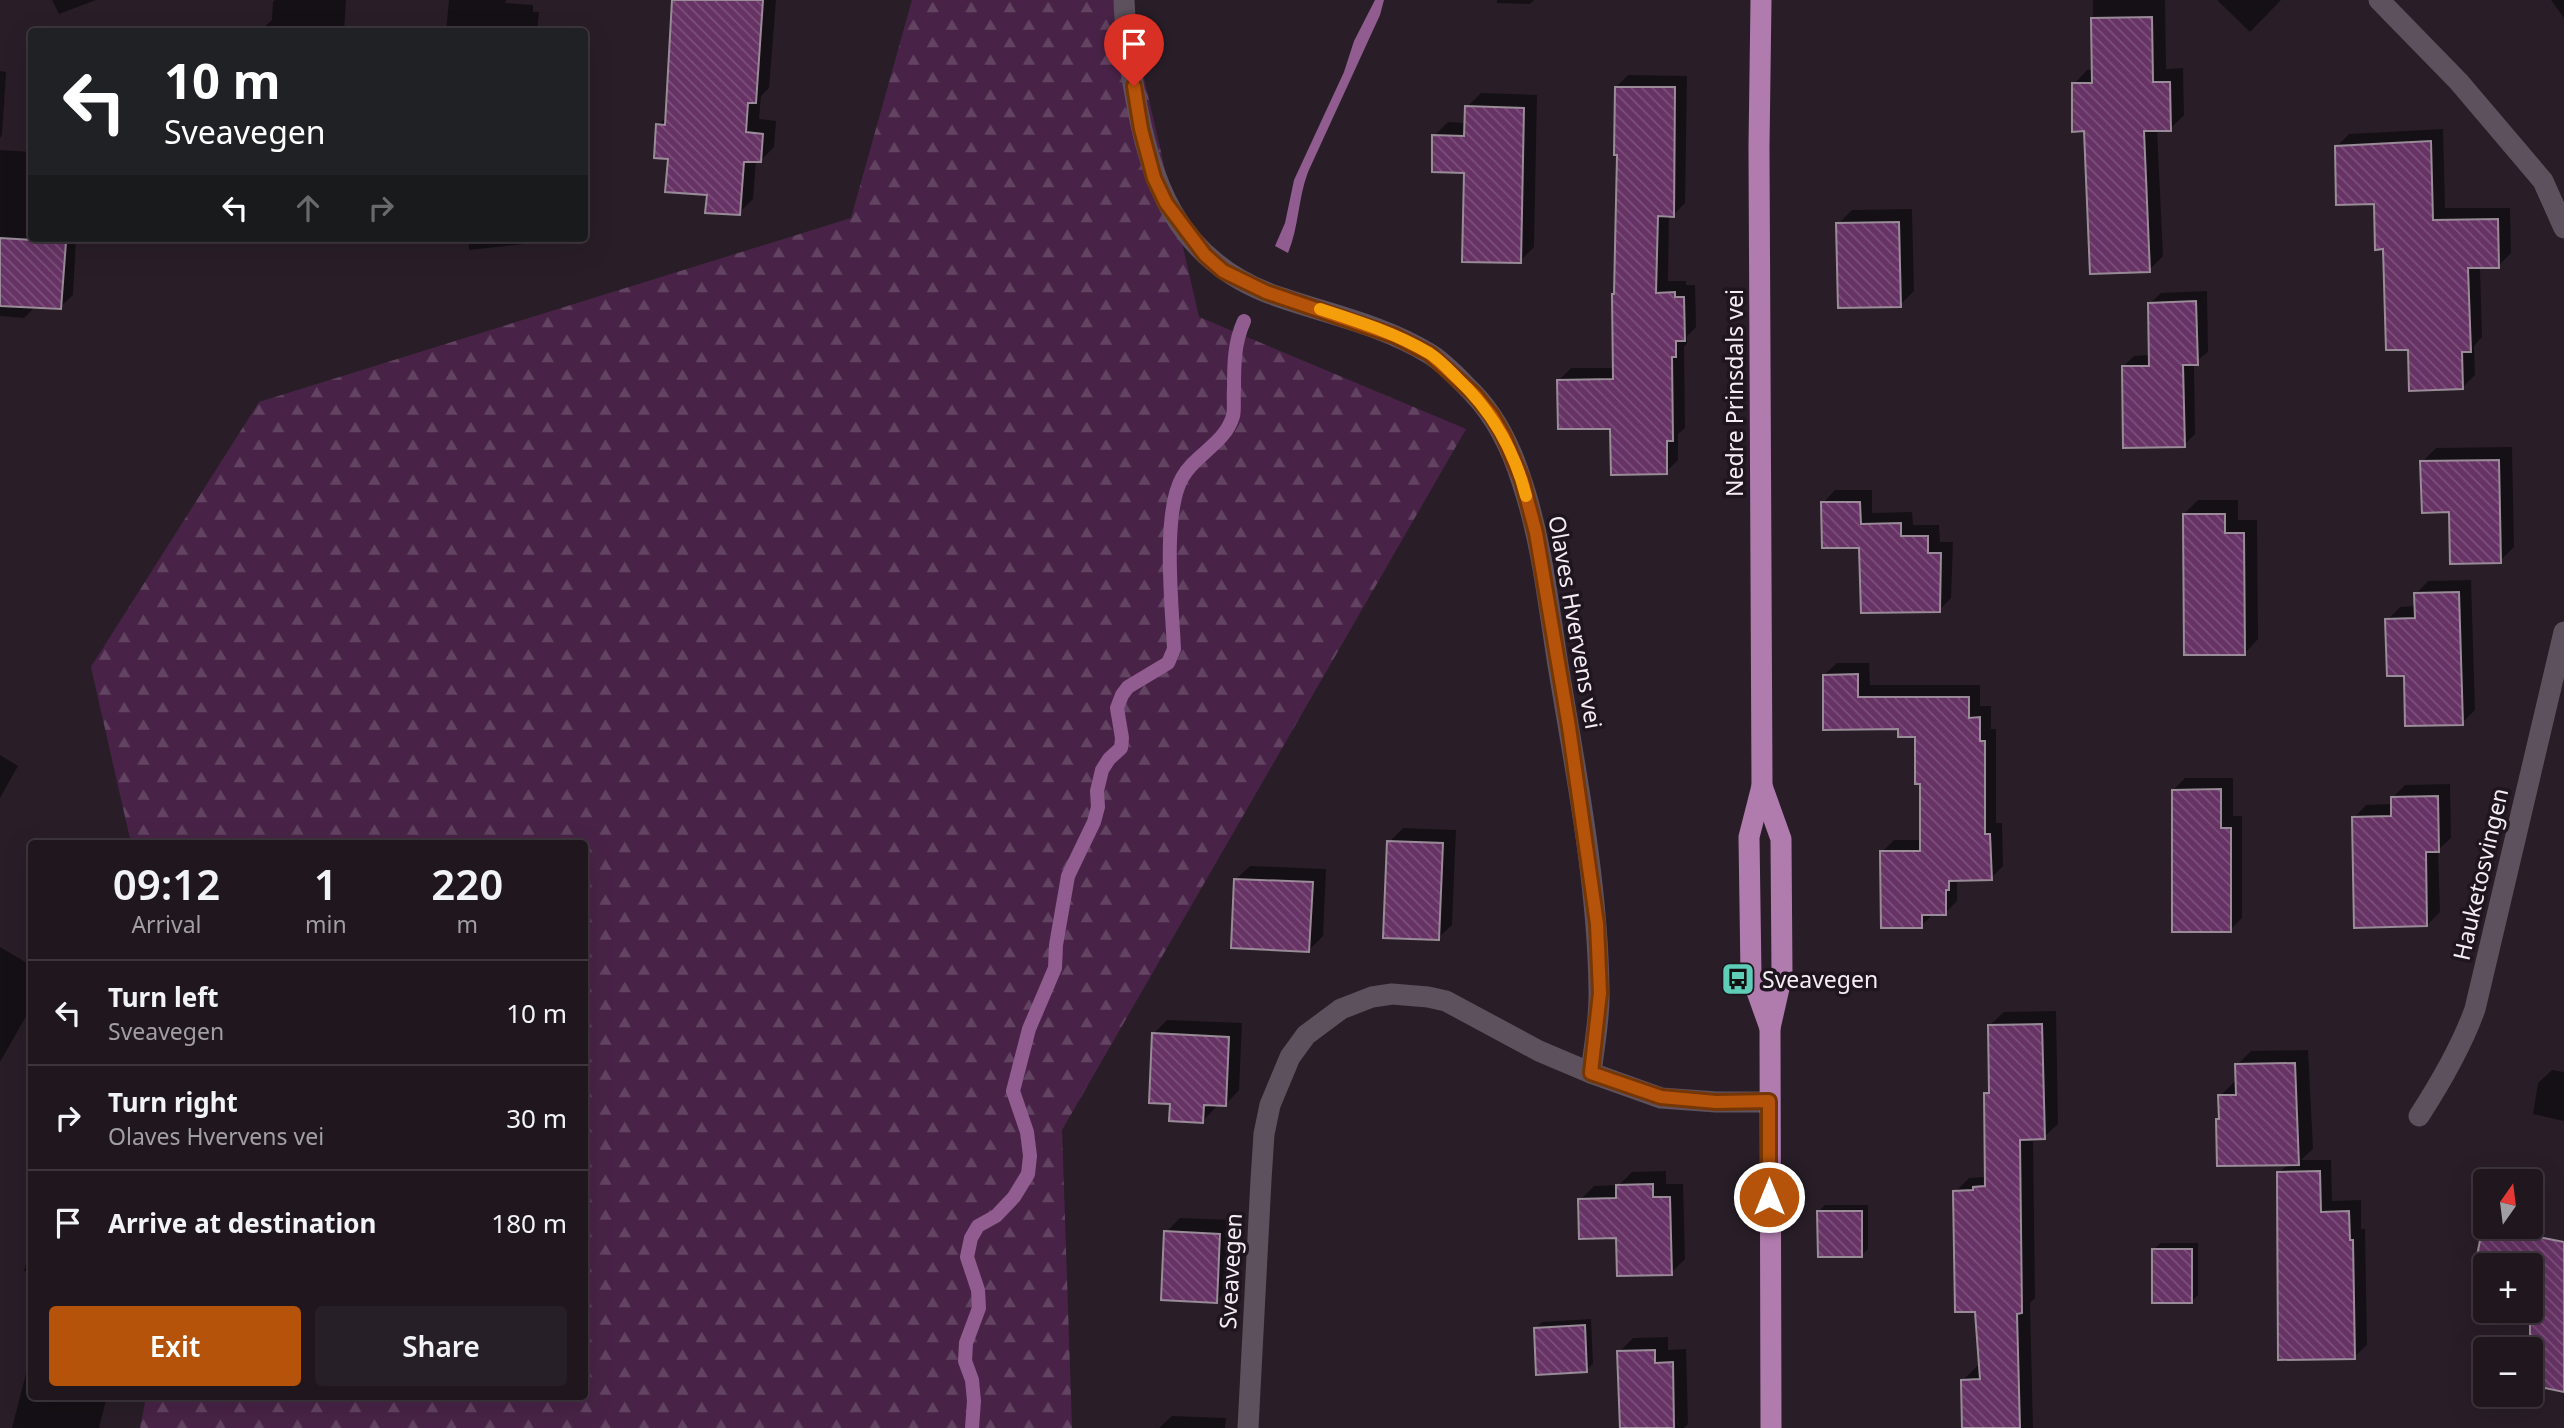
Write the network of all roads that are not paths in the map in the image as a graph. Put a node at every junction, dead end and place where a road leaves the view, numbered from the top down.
1 (1124, 0) edge
2 (1761, 0) edge
3 (2379, 0) edge
4 (2564, 228) edge
5 (2564, 632) edge
6 (1762, 786) junction
7 (1770, 1028) junction
8 (1591, 1073) junction
9 (1769, 1101) junction
10 (2419, 1116) dead end
11 (1248, 1428) edge
12 (1771, 1428) edge

1 - 8 street, Olaves Hvervens vei
2 - 6 main road, Nedre Prinsdals vei
3 - 4 street
5 - 10 street, Hauketosvingen
6 - 7 main road, Nedre Prinsdals vei
6 - 7 main road, Nedre Prinsdals vei
7 - 9 main road, Nedre Prinsdals vei
8 - 9 street, Sveavegen
8 - 11 street, Sveavegen
9 - 12 main road, Nedre Prinsdals vei

